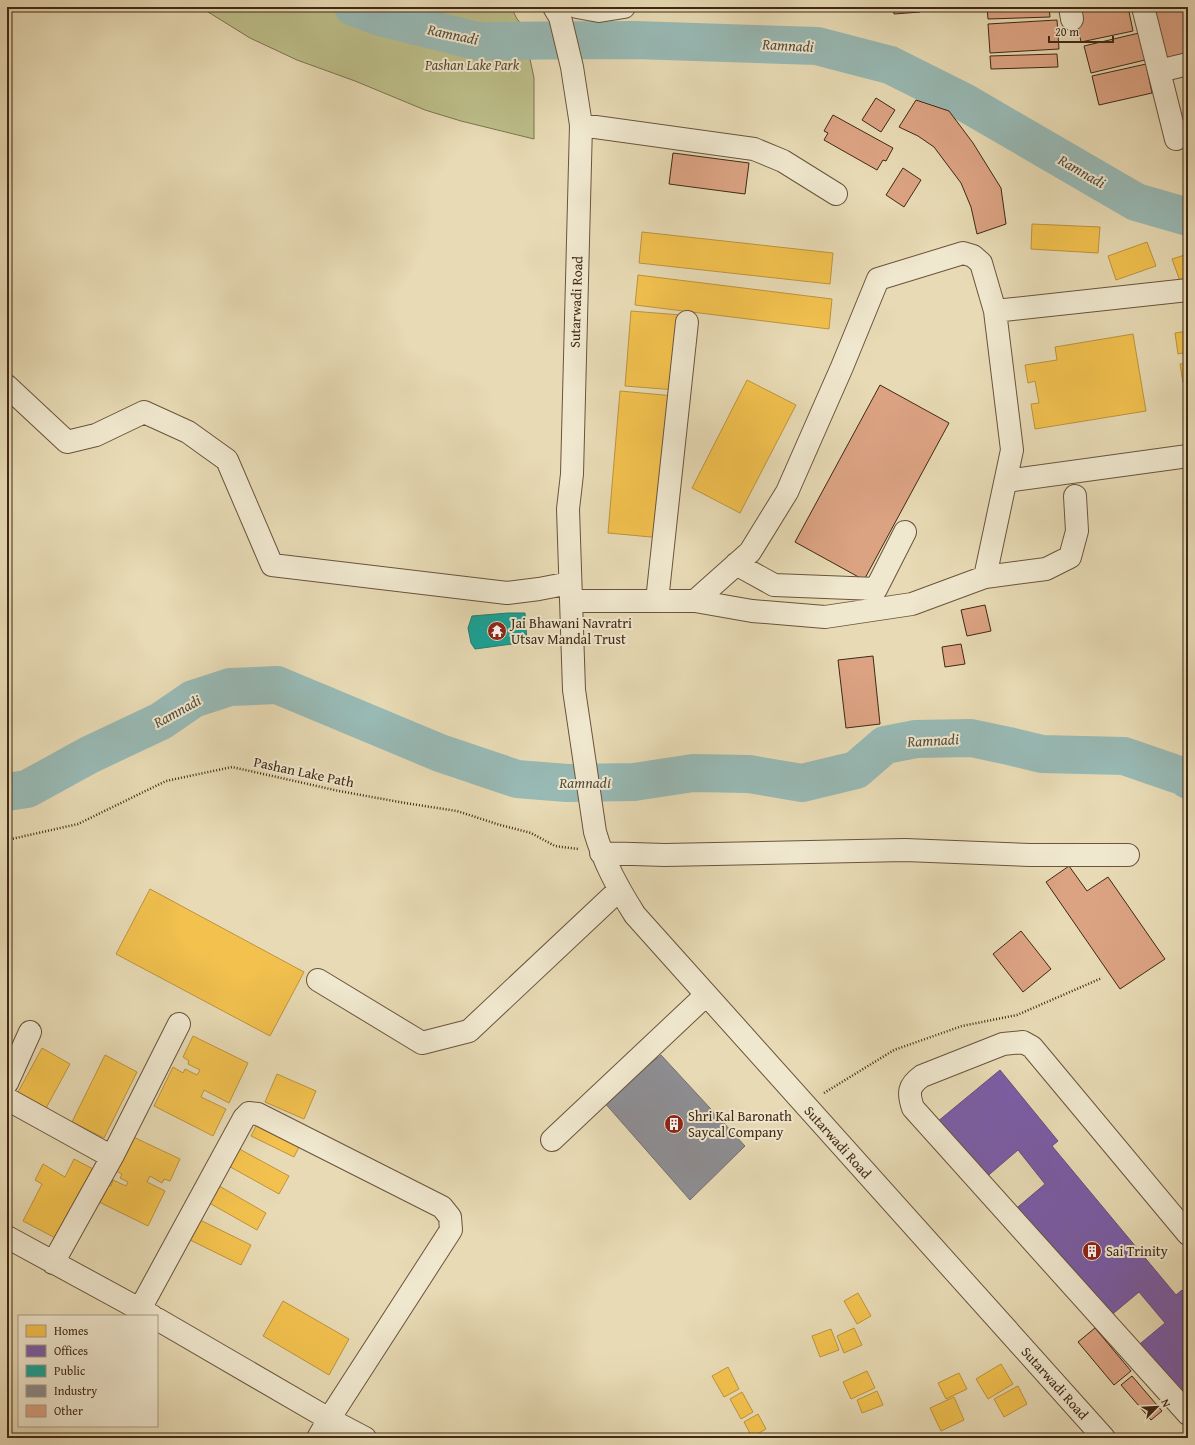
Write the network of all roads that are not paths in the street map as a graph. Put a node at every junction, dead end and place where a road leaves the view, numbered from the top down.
1 (624, 7) edge
2 (1143, 7) edge
3 (564, 10) edge
4 (1188, 64) edge
5 (1160, 71) junction
6 (581, 125) junction
7 (1176, 139) dead end
8 (836, 194) dead end
9 (1188, 290) edge
10 (995, 311) junction
11 (687, 322) dead end
12 (7, 386) edge
13 (1188, 456) edge
14 (1006, 481) junction
15 (1075, 496) dead end
16 (905, 532) dead end
17 (736, 564) junction
18 (985, 577) junction
19 (571, 592) junction
20 (657, 601) junction
21 (695, 601) junction
22 (601, 853) junction
23 (1128, 855) dead end
24 (619, 890) junction
25 (318, 980) dead end
26 (706, 995) junction
27 (179, 1024) dead end
28 (30, 1032) dead end
29 (7, 1083) edge
30 (7, 1099) edge
31 (552, 1140) dead end
32 (112, 1157) junction
33 (1188, 1234) edge
34 (7, 1236) edge
35 (53, 1263) junction
36 (150, 1315) edge
37 (158, 1320) edge
38 (1188, 1414) edge
39 (329, 1419) junction
40 (318, 1438) edge
41 (365, 1438) edge
42 (1104, 1438) edge

1 - 3 street
2 - 5 street
3 - 6 street, Sutarwadi Road
4 - 5 street
5 - 7 street
6 - 8 street
6 - 19 street, Sutarwadi Road
9 - 10 street
10 - 14 street
10 - 17 street
11 - 20 street
12 - 19 street
13 - 14 street
14 - 18 street
15 - 18 street
16 - 17 street
17 - 21 street
18 - 21 street
19 - 20 street
19 - 22 street, Sutarwadi Road
20 - 21 street
22 - 23 street
22 - 24 street, Sutarwadi Road
24 - 25 street
24 - 26 street, Sutarwadi Road
26 - 31 street
26 - 42 street, Sutarwadi Road
27 - 32 street
28 - 29 street
30 - 32 street
32 - 35 street
33 - 38 street
34 - 35 street
35 - 36 street
36 - 39 street
37 - 39 street
39 - 40 street
39 - 41 street

